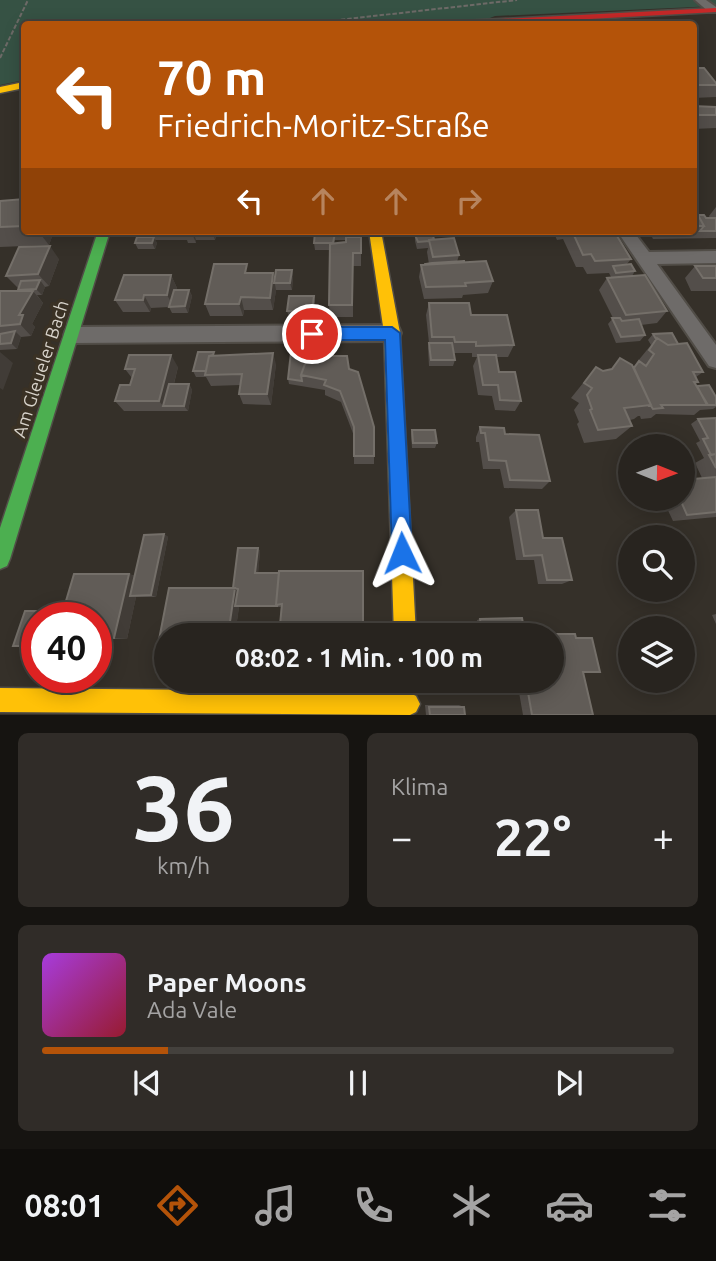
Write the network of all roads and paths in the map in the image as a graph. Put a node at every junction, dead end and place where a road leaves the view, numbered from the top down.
1 (28, 0) edge
2 (517, 0) edge
3 (700, 0) edge
4 (715, 10) edge
5 (329, 21) edge
6 (517, 21) edge
7 (0, 58) edge
8 (21, 86) edge
9 (0, 90) edge
10 (103, 235) edge
11 (376, 235) edge
12 (628, 235) edge
13 (716, 257) edge
14 (645, 258) junction
15 (392, 333) junction
16 (73, 335) junction
17 (716, 360) edge
18 (0, 559) edge
19 (404, 623) edge
20 (0, 700) edge
21 (408, 700) edge

1 - 7 path
2 - 5 path
3 - 4 street
4 - 6 street
8 - 9 street
10 - 16 street, Am Gleueler Bach
11 - 15 street
12 - 14 street
13 - 14 street
14 - 17 street
15 - 16 street
15 - 19 street
16 - 18 street, Am Gleueler Bach
20 - 21 street

